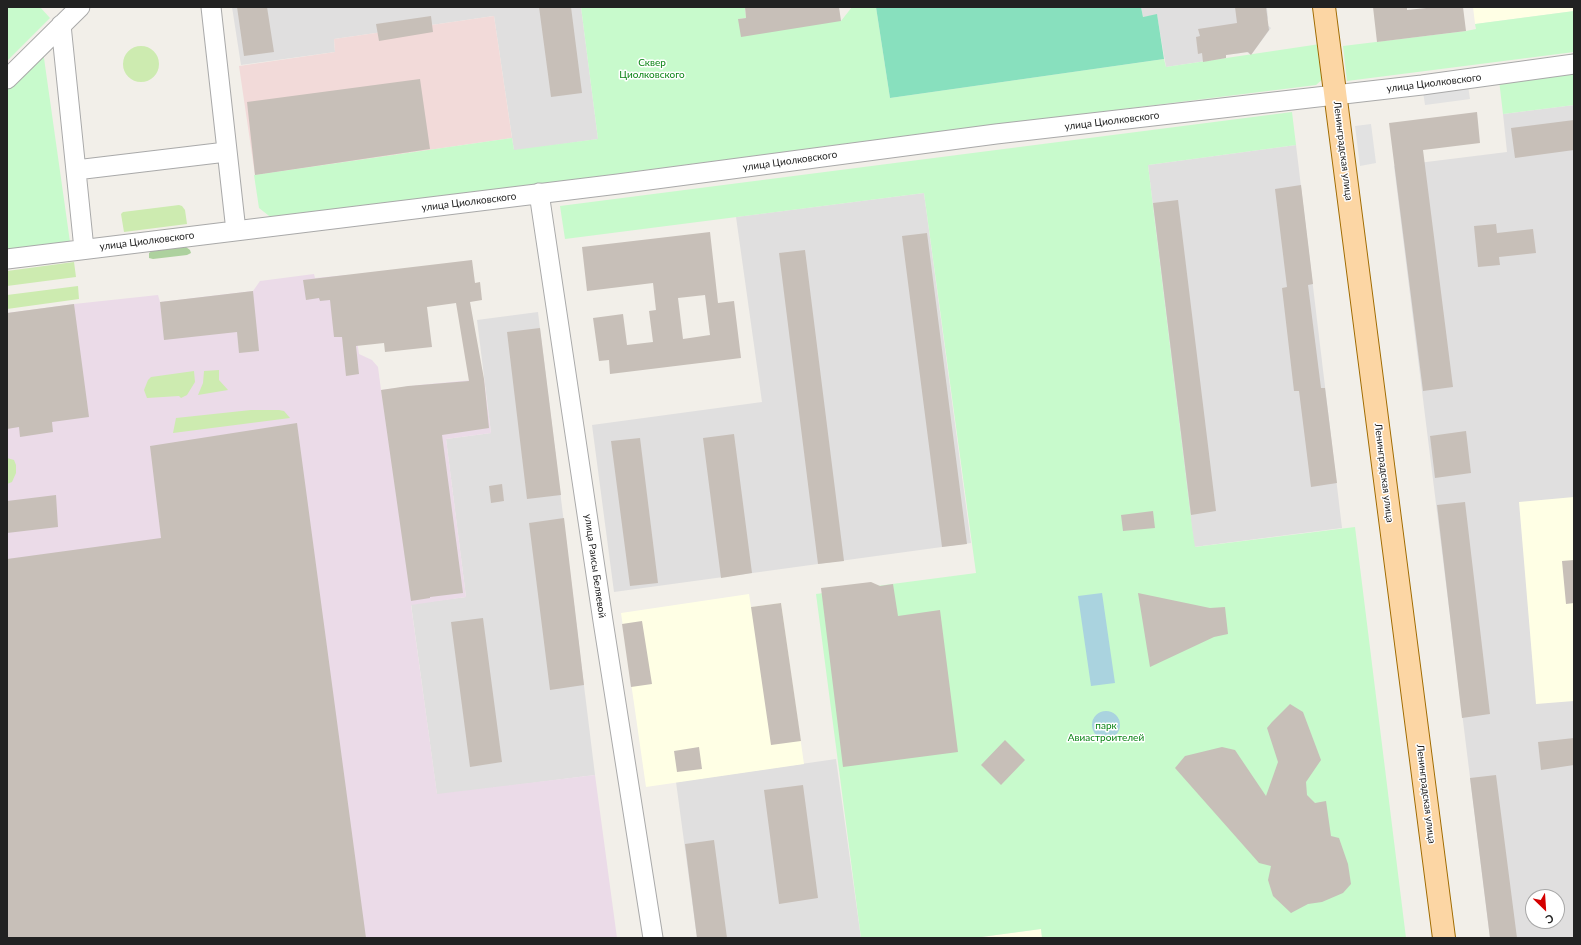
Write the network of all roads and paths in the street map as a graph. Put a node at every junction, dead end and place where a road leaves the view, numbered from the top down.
1 (80, 7) edge
2 (211, 7) edge
3 (1324, 7) edge
4 (61, 25) junction
5 (1574, 64) edge
6 (7, 79) edge
7 (1335, 94) junction
8 (226, 152) junction
9 (76, 170) junction
10 (539, 193) junction
11 (236, 231) junction
12 (84, 249) junction
13 (7, 259) edge
14 (653, 938) edge
15 (1444, 938) edge

1 - 4 street
2 - 8 street
3 - 7 main road, Ленинградская улица
4 - 6 street
4 - 9 street
5 - 7 street, улица Циолковского
7 - 10 street, улица Циолковского
7 - 15 main road, Ленинградская улица
8 - 9 street
8 - 11 street
9 - 12 street
10 - 11 street, улица Циолковского
10 - 14 street, улица Раисы Беляевой
11 - 12 street, улица Циолковского
12 - 13 street, улица Циолковского

